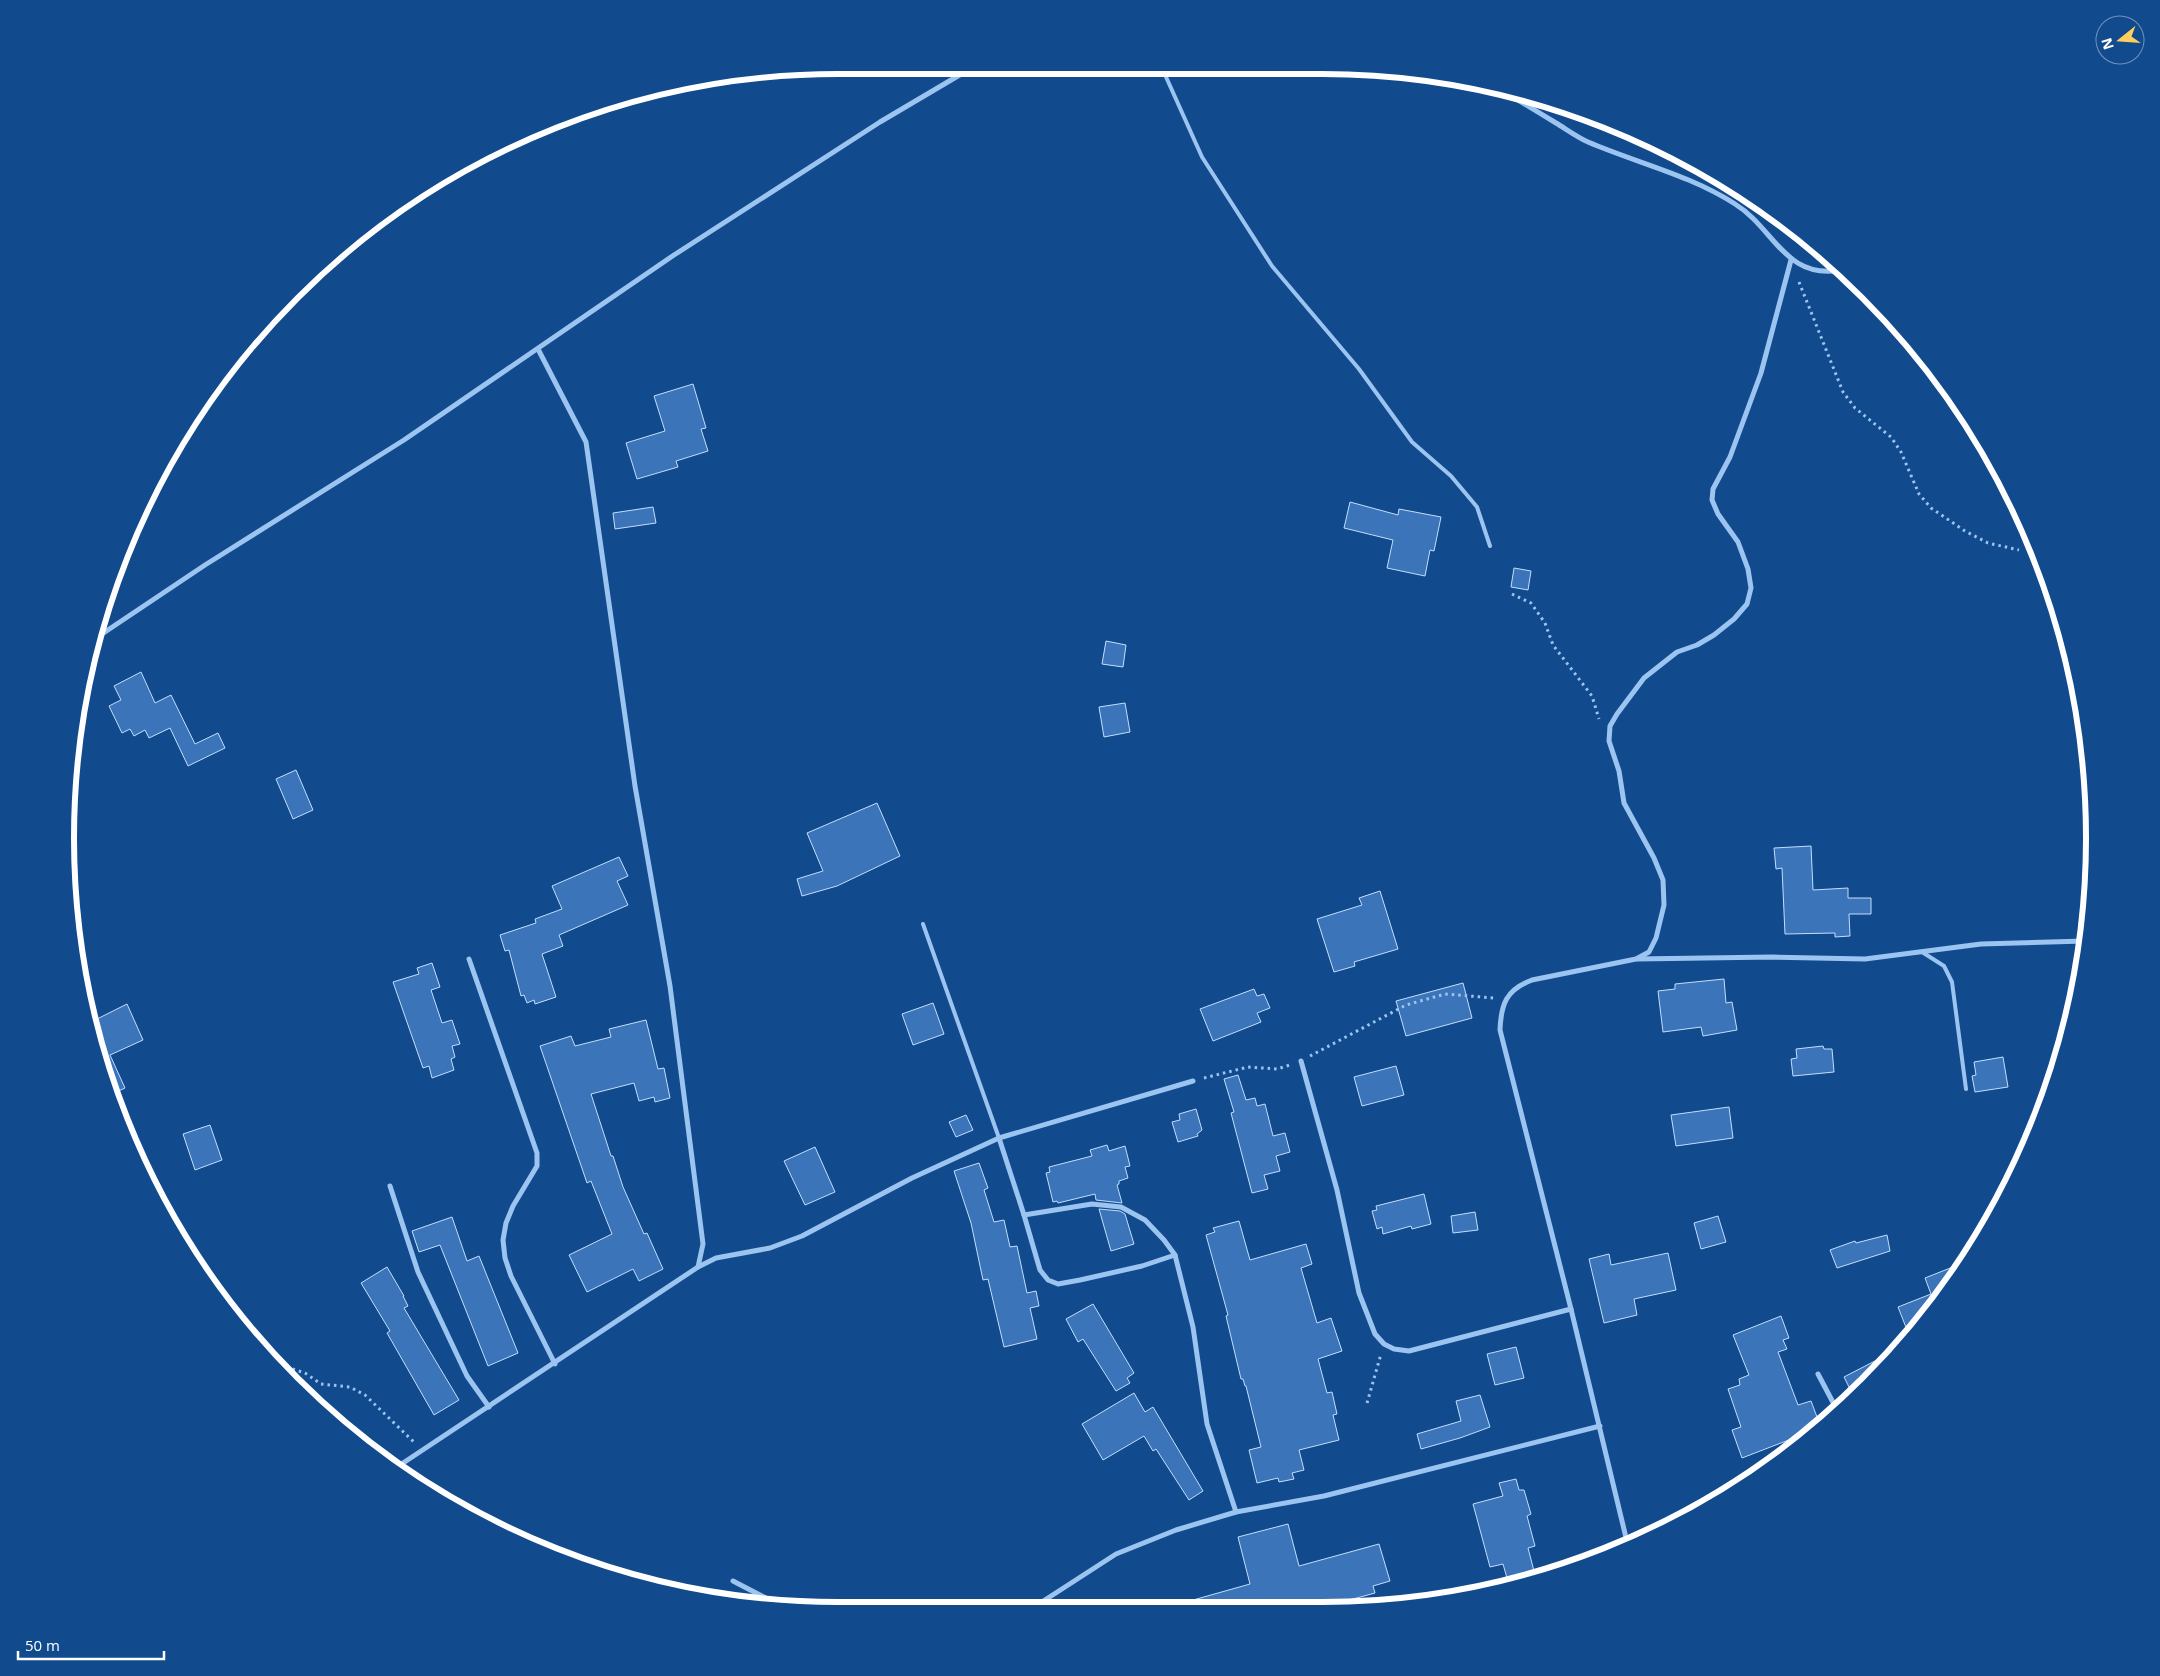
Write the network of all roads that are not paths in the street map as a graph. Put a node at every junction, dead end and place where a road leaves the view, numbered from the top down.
1 (961, 74) edge
2 (1165, 74) edge
3 (1516, 99) edge
4 (1791, 260) junction
5 (1834, 271) edge
6 (538, 349) junction
7 (1490, 546) dead end
8 (102, 634) edge
9 (923, 924) dead end
10 (2079, 941) edge
11 (1920, 951) junction
12 (469, 959) dead end
13 (1636, 960) junction
14 (1301, 1061) road end
15 (1193, 1081) road end
16 (1966, 1089) dead end
17 (999, 1138) junction
18 (390, 1186) dead end
19 (1024, 1215) junction
20 (1175, 1255) junction
21 (698, 1267) junction
22 (1571, 1309) junction
23 (555, 1364) junction
24 (1818, 1374) dead end
25 (1834, 1405) edge
26 (489, 1407) junction
27 (1600, 1426) junction
28 (401, 1464) edge
29 (1236, 1512) junction
30 (1626, 1538) edge
31 (733, 1580) dead end
32 (768, 1599) edge
33 (1042, 1602) edge

1 - 6 street
2 - 7 lane
3 - 4 street
4 - 5 street
4 - 13 street
6 - 8 street
6 - 21 street
9 - 17 lane
10 - 11 street
11 - 13 street
11 - 16 lane
12 - 23 street
13 - 22 street
14 - 22 street
15 - 17 street
17 - 19 street
17 - 21 street
18 - 26 street
19 - 20 street
19 - 20 street
20 - 29 street
21 - 23 street
22 - 27 street
23 - 26 street
24 - 25 street
26 - 28 street
27 - 29 street
27 - 30 street
29 - 33 street
31 - 32 street

